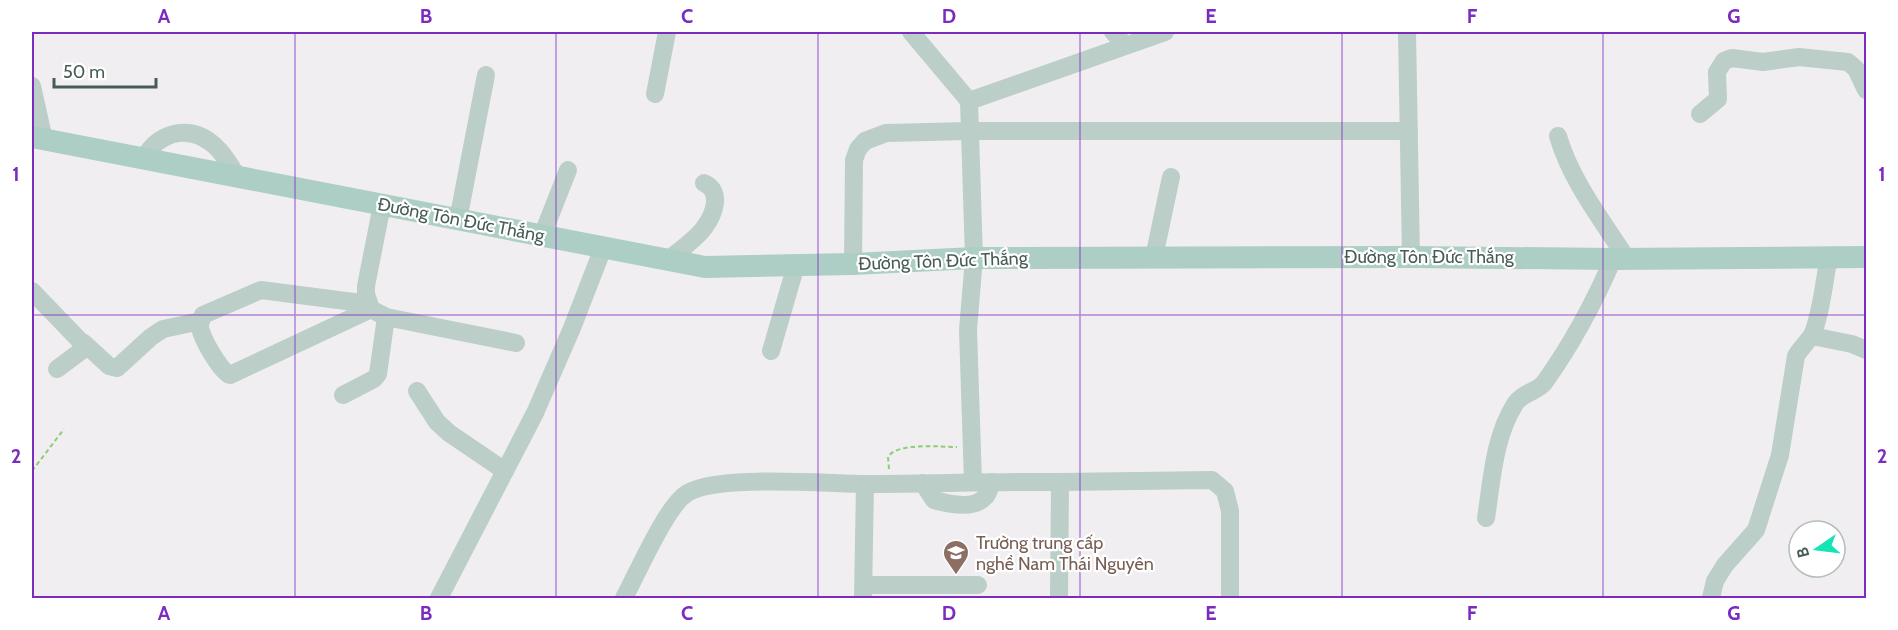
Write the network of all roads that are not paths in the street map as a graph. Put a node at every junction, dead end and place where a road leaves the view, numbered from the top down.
1 (667, 32) edge
2 (911, 32) edge
3 (1113, 32) edge
4 (1166, 32) edge
5 (1407, 32) edge
6 (1125, 45) junction
7 (486, 75) dead end
8 (32, 86) edge
9 (1866, 90) edge
10 (655, 94) dead end
11 (969, 101) junction
12 (1700, 114) dead end
13 (969, 131) junction
14 (1409, 131) junction
15 (1558, 136) dead end
16 (38, 139) edge
17 (143, 159) junction
18 (568, 170) dead end
19 (238, 177) junction
20 (1171, 177) dead end
21 (704, 183) dead end
22 (382, 205) junction
23 (458, 220) junction
24 (542, 236) junction
25 (603, 248) junction
26 (1154, 257) junction
27 (1411, 257) junction
28 (1829, 257) junction
29 (1866, 257) edge
30 (974, 258) junction
31 (1620, 259) junction
32 (668, 260) junction
33 (853, 264) junction
34 (796, 266) junction
35 (32, 291) edge
36 (375, 310) junction
37 (201, 321) junction
38 (1812, 336) junction
39 (84, 343) junction
40 (516, 343) dead end
41 (1866, 350) edge
42 (771, 351) dead end
43 (57, 369) dead end
44 (417, 391) dead end
45 (343, 396) dead end
46 (505, 471) junction
47 (973, 482) junction
48 (992, 482) junction
49 (1060, 482) junction
50 (923, 483) junction
51 (865, 484) junction
52 (1486, 518) dead end
53 (978, 585) dead end
54 (864, 592) edge
55 (439, 598) edge
56 (624, 598) edge
57 (1059, 598) edge
58 (1230, 598) edge
59 (1711, 598) edge

1 - 10 street
2 - 11 street
3 - 6 street
4 - 6 street
5 - 14 street
6 - 11 street
7 - 23 street
8 - 16 street
9 - 12 street
11 - 13 street
13 - 14 street
13 - 30 street
13 - 33 street
14 - 27 street
15 - 31 street
16 - 17 main road, Đường Tôn Đức Thắng
17 - 19 main road, Đường Tôn Đức Thắng
17 - 19 street
18 - 24 street
19 - 22 main road, Đường Tôn Đức Thắng
20 - 26 street
21 - 32 street
22 - 23 main road, Đường Tôn Đức Thắng
22 - 36 street
23 - 24 main road, Đường Tôn Đức Thắng
24 - 25 main road, Đường Tôn Đức Thắng
25 - 32 main road, Đường Tôn Đức Thắng
25 - 46 street
26 - 27 main road, Đường Tôn Đức Thắng
26 - 30 main road, Đường Tôn Đức Thắng
27 - 31 main road, Đường Tôn Đức Thắng
28 - 29 main road, Đường Tôn Đức Thắng
28 - 31 main road, Đường Tôn Đức Thắng
28 - 38 street
30 - 33 main road, Đường Tôn Đức Thắng
30 - 47 street
31 - 52 street
32 - 34 main road, Đường Tôn Đức Thắng
33 - 34 main road, Đường Tôn Đức Thắng
34 - 42 street
35 - 39 street
36 - 37 street
36 - 37 street
36 - 40 street
36 - 45 street
37 - 39 street
38 - 41 street
38 - 59 street
39 - 43 street
44 - 46 street
46 - 55 street
47 - 48 street
47 - 50 street
48 - 49 street
48 - 50 street
49 - 57 street
49 - 58 street
50 - 51 street
51 - 54 street
51 - 56 street
53 - 54 street

